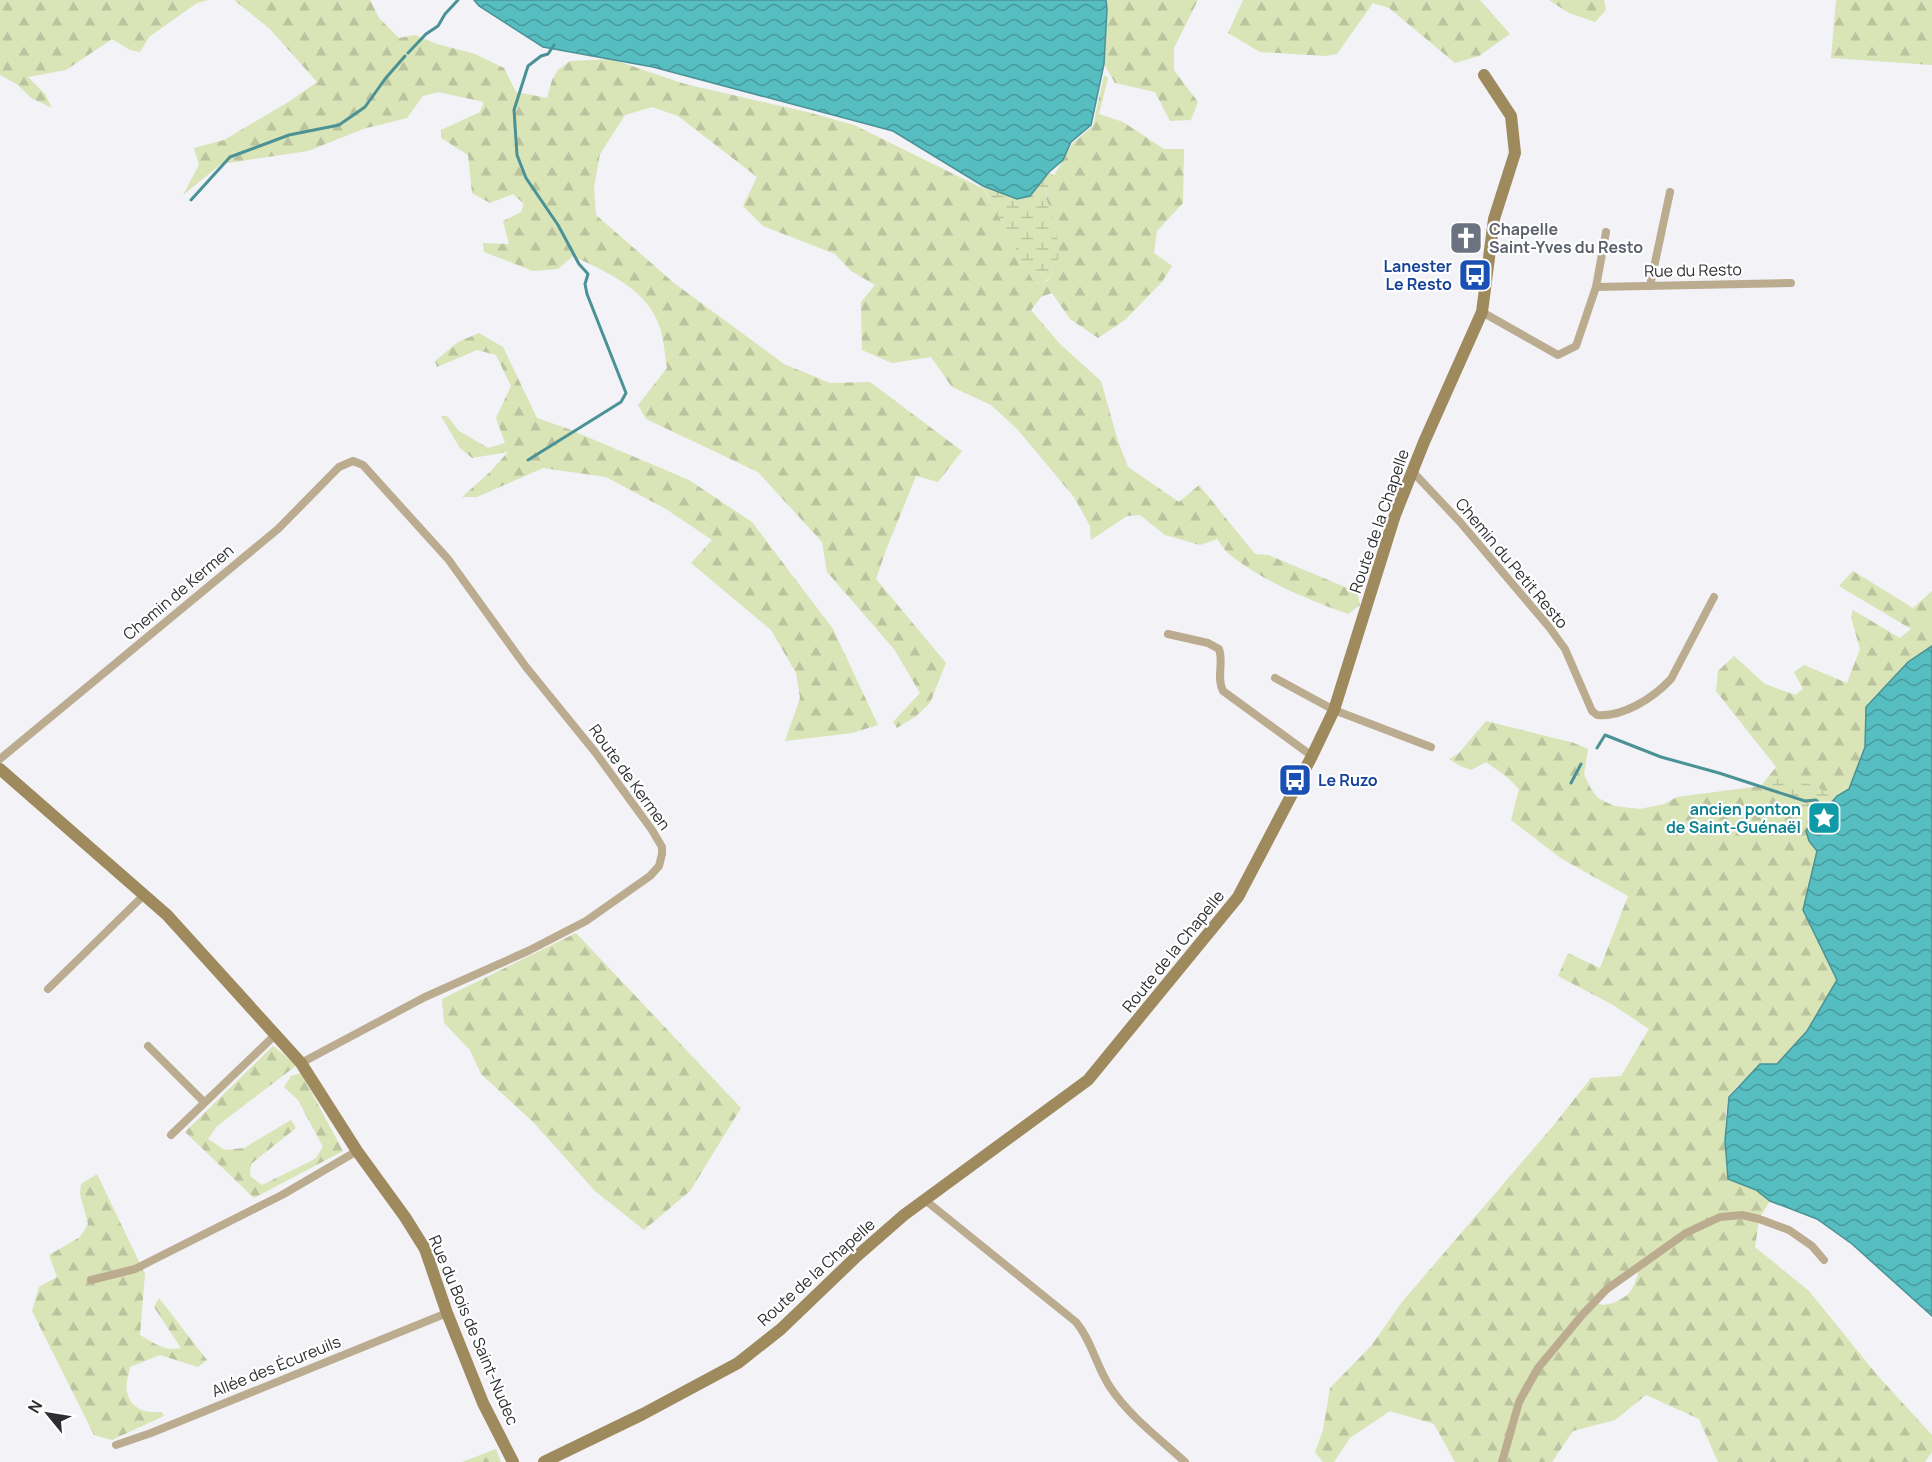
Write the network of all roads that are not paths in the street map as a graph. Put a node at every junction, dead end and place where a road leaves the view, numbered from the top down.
1 (1484, 75) dead end
2 (1670, 192) dead end
3 (1606, 232) dead end
4 (1791, 283) dead end
5 (1650, 286) junction
6 (1596, 287) junction
7 (1482, 312) junction
8 (1412, 471) junction
9 (372, 475) joint
10 (1714, 597) dead end
11 (1168, 634) dead end
12 (1275, 678) dead end
13 (1334, 710) junction
14 (1431, 747) dead end
15 (1312, 756) junction
16 (0, 759) edge
17 (0, 770) edge
18 (144, 895) junction
19 (48, 989) dead end
20 (274, 1035) junction
21 (148, 1046) dead end
22 (301, 1063) junction
23 (204, 1102) junction
24 (171, 1136) dead end
25 (357, 1151) junction
26 (925, 1200) junction
27 (1824, 1260) dead end
28 (91, 1280) dead end
29 (447, 1313) junction
30 (116, 1445) dead end
31 (513, 1462) edge
32 (544, 1462) edge
33 (1185, 1462) edge
34 (1502, 1462) edge

1 - 7 street, Route de la Chapelle
2 - 5 street
3 - 6 street
4 - 5 street, Rue du Resto
5 - 6 street, Rue du Resto
6 - 7 street
7 - 8 street, Route de la Chapelle
8 - 10 street, Chemin du Petit Resto
8 - 13 street, Route de la Chapelle
9 - 16 street, Chemin de Kermen
9 - 22 street, Route de Kermen
11 - 15 street
12 - 13 street
13 - 14 street
13 - 15 street, Route de la Chapelle
15 - 26 street, Route de la Chapelle
17 - 18 street, Rue du Bois de Saint-Nudec
18 - 19 street
18 - 20 street, Rue du Bois de Saint-Nudec
20 - 22 street, Rue du Bois de Saint-Nudec
20 - 23 street
21 - 23 street
22 - 25 street, Rue du Bois de Saint-Nudec
23 - 24 street
25 - 28 street
25 - 29 street, Rue du Bois de Saint-Nudec
26 - 32 street, Route de la Chapelle
26 - 33 street
27 - 34 street
29 - 30 street, Allée des Écureuils
29 - 31 street, Rue du Bois de Saint-Nudec

